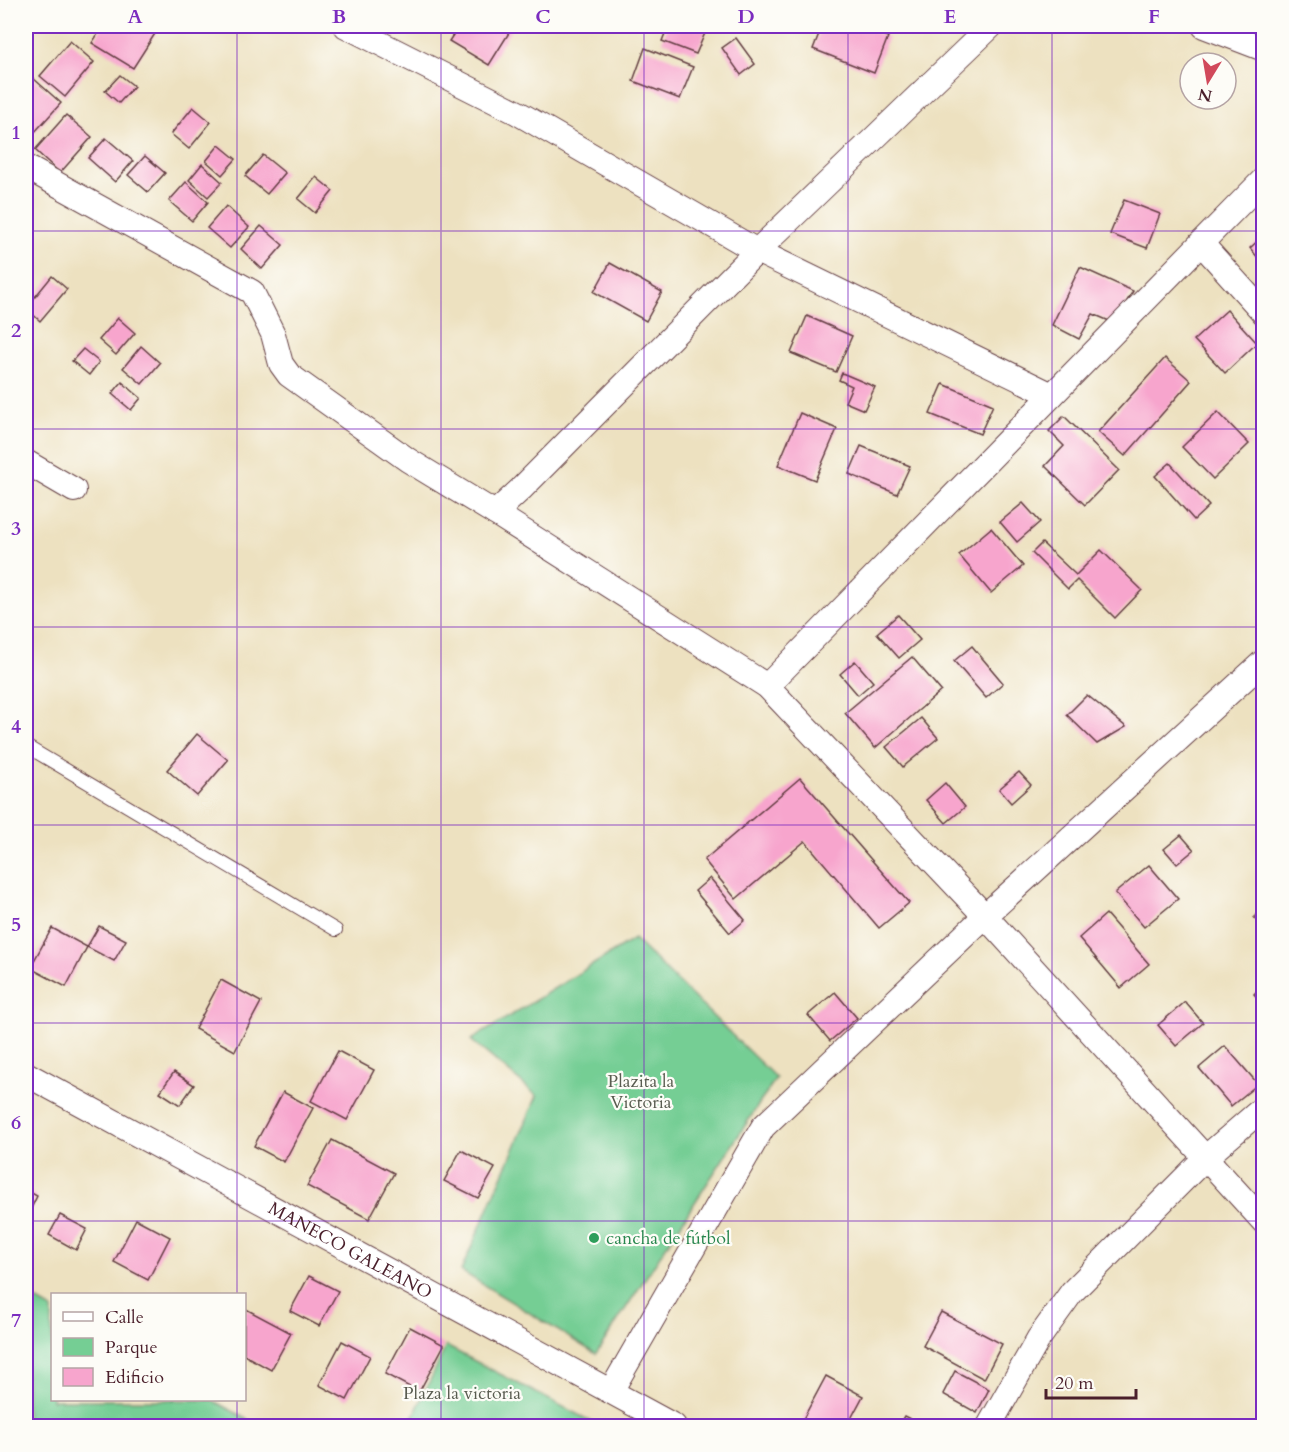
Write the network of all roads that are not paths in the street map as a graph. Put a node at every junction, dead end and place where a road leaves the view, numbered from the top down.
1 (346, 26) edge
2 (991, 26) edge
3 (1204, 26) edge
4 (1263, 49) edge
5 (26, 167) edge
6 (1263, 179) edge
7 (1201, 243) junction
8 (757, 251) junction
9 (1263, 313) edge
10 (1052, 395) junction
11 (26, 462) edge
12 (74, 490) dead end
13 (495, 513) junction
14 (1263, 661) edge
15 (767, 686) junction
16 (26, 746) edge
17 (986, 916) junction
18 (336, 930) dead end
19 (26, 1074) edge
20 (1263, 1107) edge
21 (1204, 1158) junction
22 (1263, 1222) edge
23 (611, 1391) junction
24 (674, 1426) edge
25 (989, 1426) edge

1 - 8 street
2 - 8 street
3 - 4 street
5 - 13 street
6 - 7 street
7 - 9 street
7 - 10 street
8 - 10 street
8 - 13 street
10 - 15 street
11 - 12 street
13 - 15 street
14 - 17 street
15 - 17 street
16 - 18 lane
17 - 21 street
17 - 23 street
19 - 23 street, MANECO GALEANO
20 - 21 street
21 - 22 street
21 - 25 street
23 - 24 street, MANECO GALEANO

